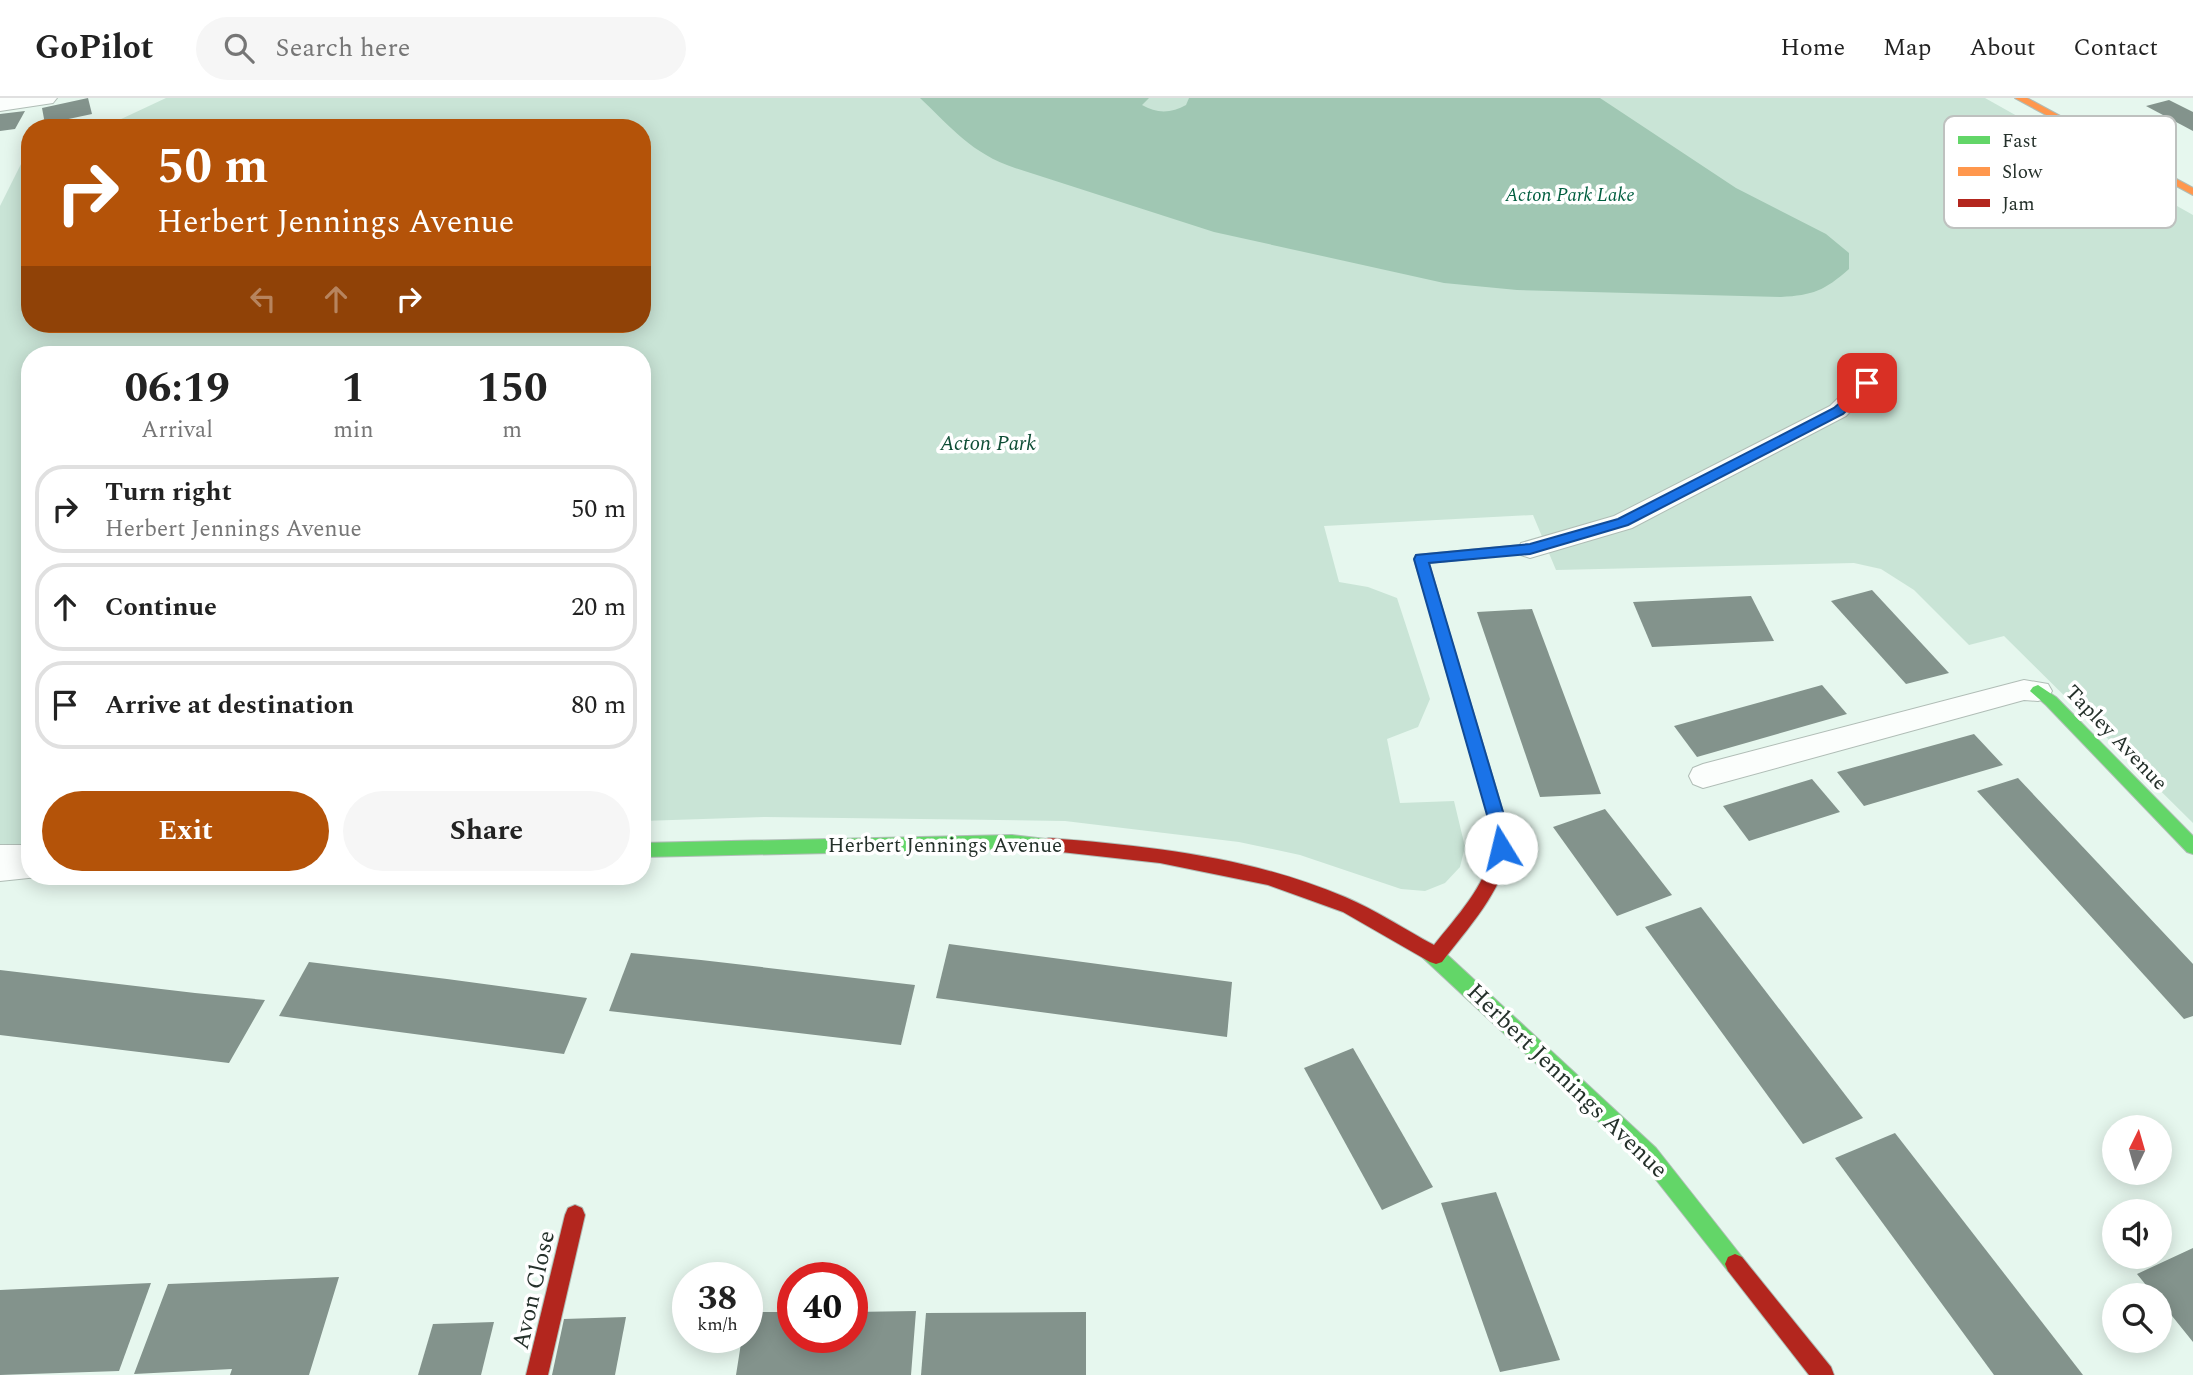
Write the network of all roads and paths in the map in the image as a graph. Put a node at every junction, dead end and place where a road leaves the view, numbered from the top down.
1 (45, 98) edge
2 (2020, 98) edge
3 (0, 104) edge
4 (2053, 116) edge
5 (2176, 183) edge
6 (2193, 192) edge
7 (1879, 371) dead end
8 (1530, 549) joint
9 (2038, 691) joint
10 (1703, 776) dead end
11 (2193, 847) edge
12 (651, 850) edge
13 (21, 862) edge
14 (0, 863) edge
15 (1436, 957) junction
16 (575, 1215) dead end
17 (537, 1375) edge
18 (1823, 1375) edge

1 - 3 street
2 - 4 street
5 - 6 street
7 - 8 lane
8 - 15 street
9 - 10 lane
9 - 11 street, Tapley Avenue
12 - 15 street, Herbert Jennings Avenue
13 - 14 street
15 - 18 street, Herbert Jennings Avenue
16 - 17 street, Avon Close

